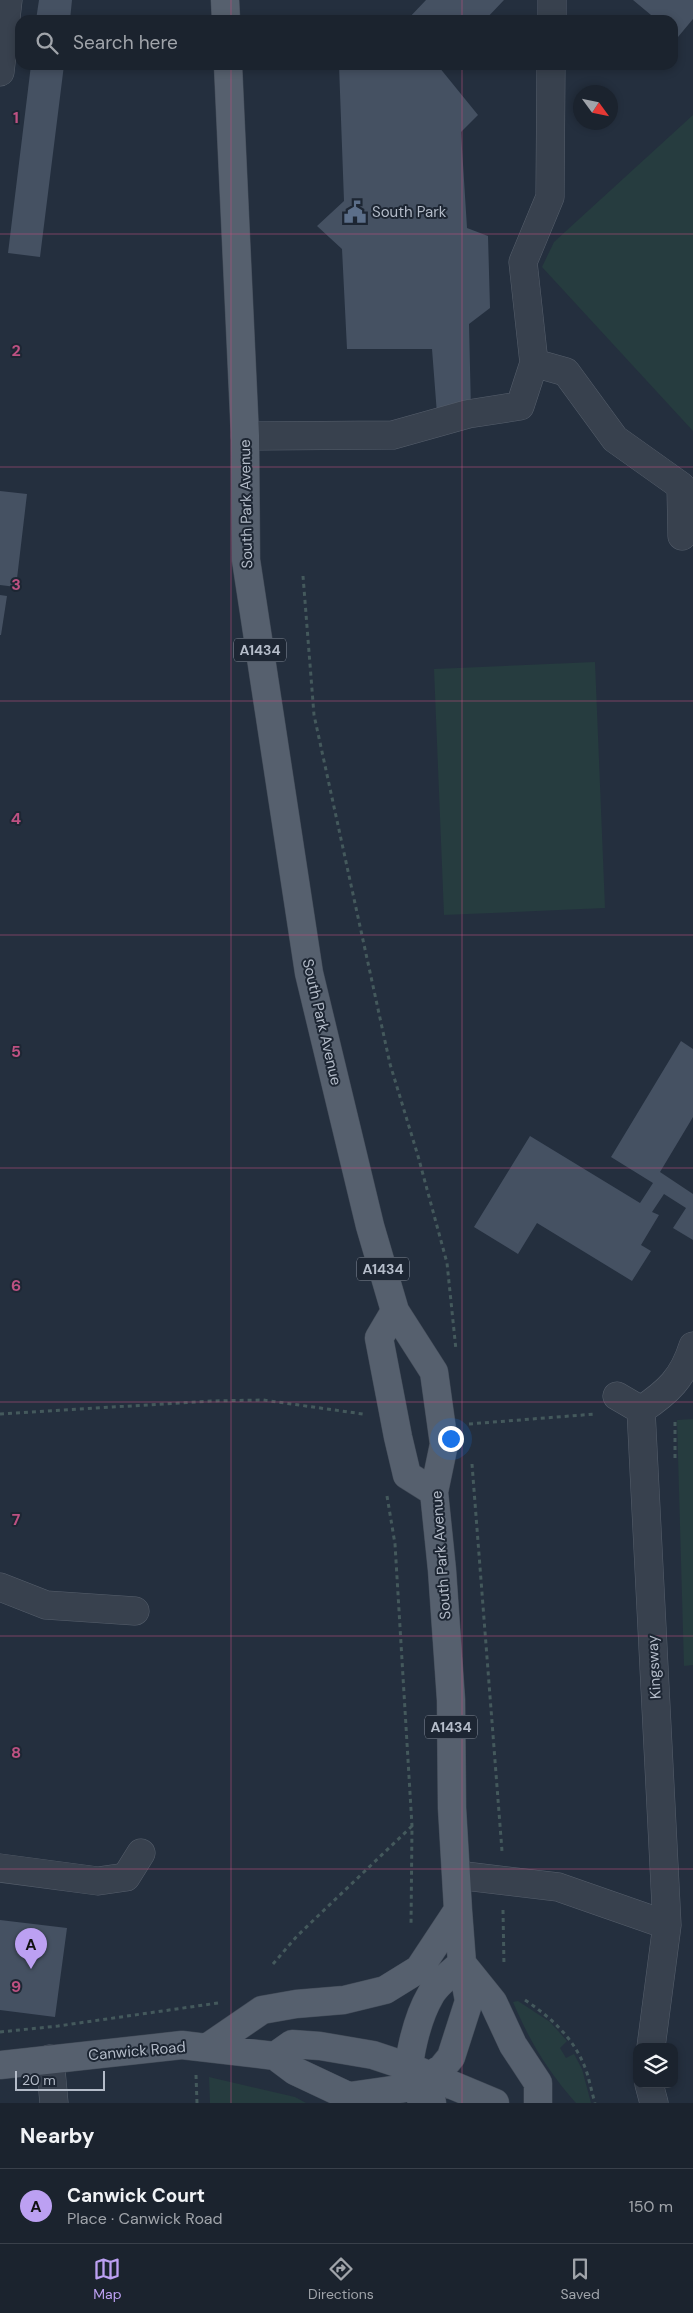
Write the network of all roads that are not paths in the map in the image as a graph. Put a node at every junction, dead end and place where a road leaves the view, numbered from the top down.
1 (8, 0) edge
2 (225, 0) edge
3 (552, 0) edge
4 (226, 15) edge
5 (552, 15) edge
6 (228, 70) edge
7 (552, 70) edge
8 (0, 72) edge
9 (534, 363) junction
10 (245, 436) junction
11 (682, 536) dead end
12 (395, 1311) junction
13 (693, 1346) edge
14 (617, 1396) dead end
15 (653, 1403) junction
16 (434, 1492) junction
17 (0, 1586) edge
18 (135, 1612) dead end
19 (141, 1853) dead end
20 (0, 1868) edge
21 (457, 1875) junction
22 (458, 1910) junction
23 (667, 1925) junction
24 (462, 1963) junction
25 (652, 2043) edge
26 (275, 2056) junction
27 (202, 2058) junction
28 (50, 2059) junction
29 (0, 2065) edge
30 (421, 2083) edge
31 (650, 2088) edge
32 (356, 2099) edge
33 (54, 2103) edge
34 (495, 2103) edge
35 (538, 2103) edge
36 (654, 2103) edge

1 - 8 street
2 - 4 main road
3 - 5 street
6 - 10 main road, South Park Avenue / A1434
7 - 9 street
9 - 10 street
9 - 11 street
10 - 12 main road, South Park Avenue / A1434
12 - 16 main road, South Park Avenue / A1434
12 - 16 main road
13 - 15 street
14 - 15 street
15 - 23 street, Kingsway
16 - 21 main road, South Park Avenue / A1434
17 - 18 street
19 - 20 street
21 - 22 main road, South Park Avenue / A1434
21 - 23 street
22 - 24 main road, South Park Avenue / A1434
22 - 27 main road
23 - 25 street, Kingsway
24 - 30 main road
24 - 30 main road, South Park Avenue
24 - 35 main road
26 - 27 main road, Canwick Road
26 - 30 main road
26 - 32 main road, Canwick Road
27 - 28 main road, Canwick Road
28 - 29 main road, Canwick Road
28 - 33 street
30 - 32 main road, Canwick Road
30 - 34 main road
31 - 36 street

